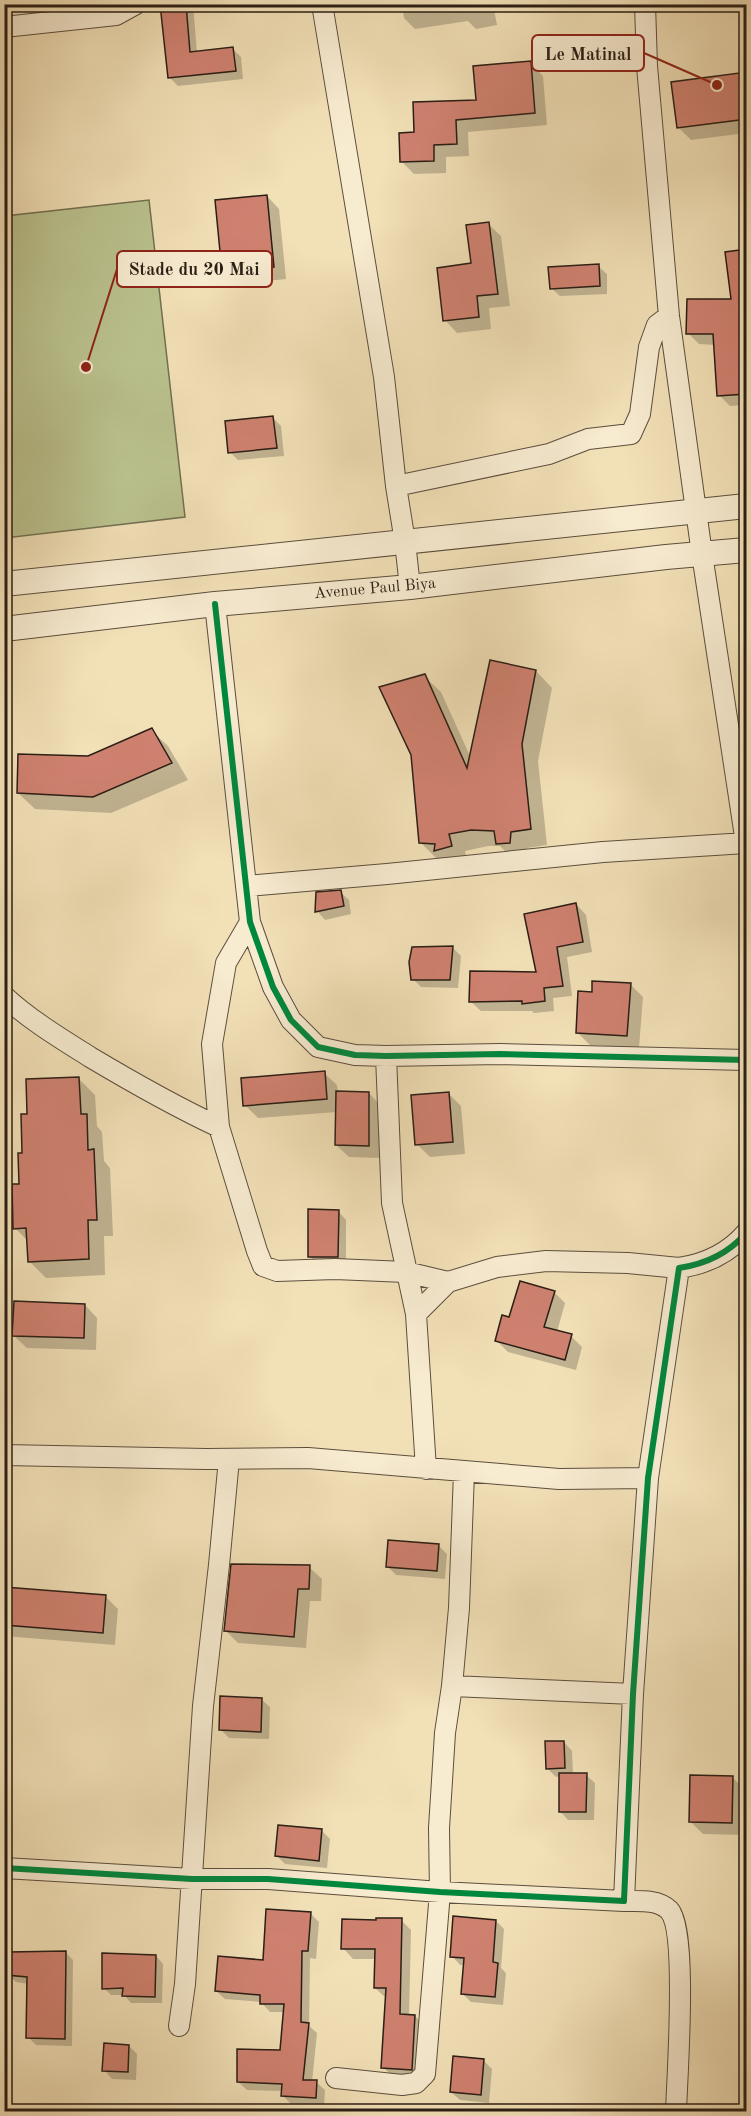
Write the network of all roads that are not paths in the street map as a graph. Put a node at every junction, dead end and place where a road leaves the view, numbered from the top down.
1 (136, 4) edge
2 (322, 4) edge
3 (645, 4) edge
4 (4, 27) edge
5 (669, 316) junction
6 (396, 486) junction
7 (747, 506) edge
8 (696, 511) junction
9 (405, 542) junction
10 (747, 550) edge
11 (702, 554) junction
12 (4, 584) edge
13 (410, 587) junction
14 (215, 604) junction
15 (4, 629) edge
16 (746, 843) edge
17 (247, 886) junction
18 (250, 922) junction
19 (4, 996) edge
20 (386, 1056) junction
21 (747, 1060) edge
22 (219, 1127) junction
23 (747, 1233) edge
24 (679, 1268) junction
25 (406, 1272) junction
26 (448, 1282) junction
27 (416, 1314) junction
28 (4, 1455) edge
29 (229, 1459) junction
30 (426, 1469) junction
31 (464, 1473) junction
32 (648, 1478) junction
33 (452, 1686) junction
34 (633, 1694) junction
35 (4, 1868) edge
36 (192, 1879) junction
37 (440, 1892) junction
38 (624, 1901) junction
39 (179, 2026) dead end
40 (336, 2078) dead end
41 (676, 2112) edge

1 - 4 street
2 - 6 street
3 - 5 street
5 - 6 street
5 - 8 street
6 - 9 street
7 - 8 street
8 - 9 street
8 - 11 street
9 - 12 street
9 - 13 street
10 - 11 street, Avenue Paul Biya
11 - 13 street, Avenue Paul Biya
11 - 16 street
13 - 14 street, Avenue Paul Biya
14 - 15 street, Avenue Paul Biya
14 - 17 street
16 - 17 street
17 - 18 street
18 - 20 street
18 - 22 street
19 - 22 street
20 - 21 street
20 - 25 street
22 - 25 street
23 - 24 street
24 - 26 street
24 - 32 street
25 - 26 street
25 - 27 street
26 - 27 street
27 - 30 street
28 - 29 street
29 - 30 street
29 - 36 street
30 - 31 street
31 - 32 street
31 - 33 street
32 - 34 street
33 - 34 street
33 - 37 street
34 - 38 street
35 - 36 street
36 - 37 street
36 - 39 street
37 - 38 street
37 - 40 street
38 - 41 street

